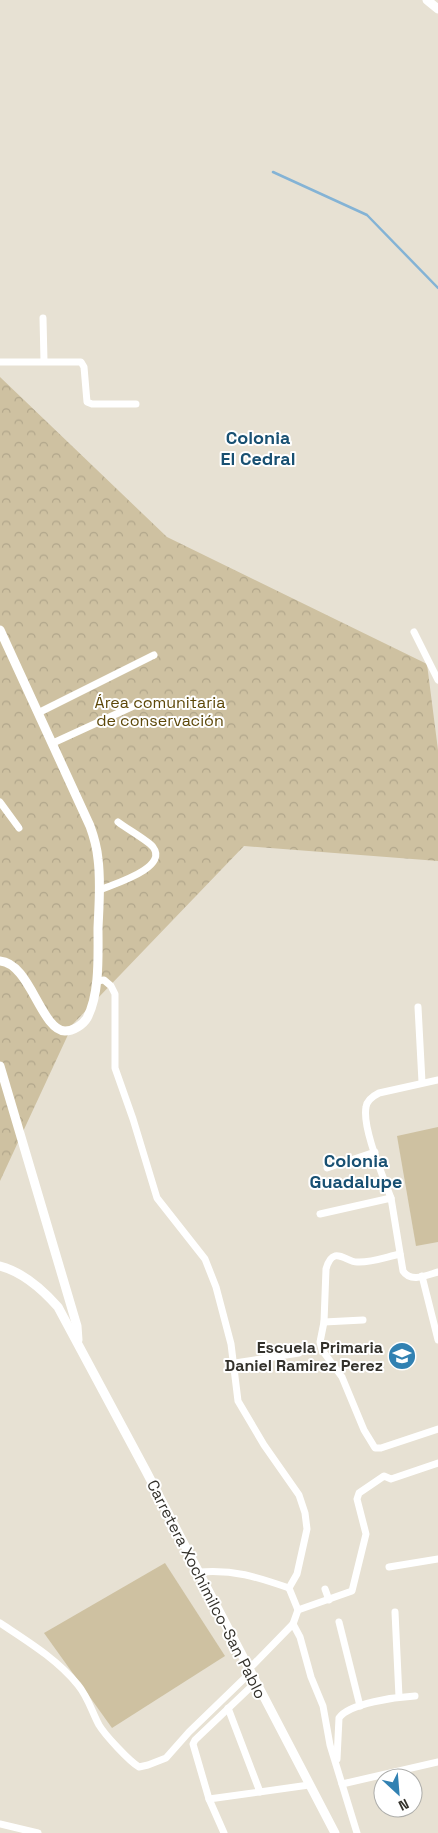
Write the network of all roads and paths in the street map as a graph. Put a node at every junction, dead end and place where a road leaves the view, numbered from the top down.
1 (427, 0) edge
2 (438, 9) edge
3 (43, 318) dead end
4 (44, 361) junction
5 (0, 362) edge
6 (136, 404) dead end
7 (0, 630) edge
8 (414, 632) dead end
9 (154, 655) dead end
10 (438, 680) edge
11 (138, 704) dead end
12 (38, 713) junction
13 (52, 743) junction
14 (0, 802) edge
15 (118, 822) dead end
16 (19, 828) dead end
17 (100, 890) junction
18 (0, 961) edge
19 (97, 981) junction
20 (418, 1007) dead end
21 (0, 1071) edge
22 (438, 1080) edge
23 (422, 1082) junction
24 (375, 1152) junction
25 (327, 1168) dead end
26 (391, 1198) junction
27 (320, 1214) dead end
28 (400, 1254) junction
29 (0, 1266) edge
30 (438, 1272) edge
31 (422, 1276) junction
32 (363, 1320) dead end
33 (324, 1322) junction
34 (438, 1340) edge
35 (79, 1345) junction
36 (299, 1352) dead end
37 (235, 1363) junction
38 (438, 1429) edge
39 (438, 1463) edge
40 (438, 1559) edge
41 (389, 1567) dead end
42 (199, 1572) junction
43 (289, 1588) junction
44 (325, 1589) dead end
45 (329, 1600) junction
46 (298, 1610) junction
47 (395, 1612) dead end
48 (340, 1622) dead end
49 (0, 1623) edge
50 (293, 1624) junction
51 (250, 1670) junction
52 (256, 1682) junction
53 (415, 1696) dead end
54 (399, 1697) junction
55 (360, 1706) junction
56 (228, 1708) junction
57 (438, 1762) edge
58 (337, 1767) junction
59 (342, 1784) junction
60 (310, 1785) junction
61 (260, 1792) junction
62 (209, 1800) junction
63 (0, 1824) edge
64 (38, 1833) edge
65 (224, 1833) edge
66 (335, 1833) edge
67 (357, 1833) edge

1 - 2 street
3 - 4 street
4 - 5 street
4 - 6 street
7 - 12 street
8 - 10 street
9 - 12 street
11 - 13 street
12 - 13 street
13 - 17 street
14 - 16 street
15 - 17 street
17 - 19 street
18 - 19 street
19 - 37 street
20 - 23 street
21 - 35 street
22 - 23 street
23 - 24 street
24 - 25 street
24 - 26 street
26 - 27 street
26 - 28 street
28 - 31 street
28 - 33 street
29 - 35 street, Carretera Xochimilco-San Pablo
30 - 31 street
31 - 34 street
32 - 33 street
33 - 38 street
35 - 42 street, Carretera Xochimilco-San Pablo
36 - 37 street
37 - 43 street
39 - 45 street
40 - 41 street
42 - 43 street
42 - 51 street, Carretera Xochimilco-San Pablo
43 - 46 street
44 - 45 street
45 - 46 street
46 - 50 street
47 - 54 street
48 - 55 street
49 - 51 street
50 - 51 street
50 - 58 street
51 - 52 street, Carretera Xochimilco-San Pablo
52 - 56 street
52 - 60 street, Carretera Xochimilco-San Pablo
53 - 54 street
54 - 55 street
55 - 58 street
56 - 61 street
56 - 62 street
57 - 59 street
58 - 59 street
59 - 67 street
60 - 61 street
60 - 66 street, Carretera Xochimilco-San Pablo
61 - 62 street
62 - 65 street
63 - 64 street

